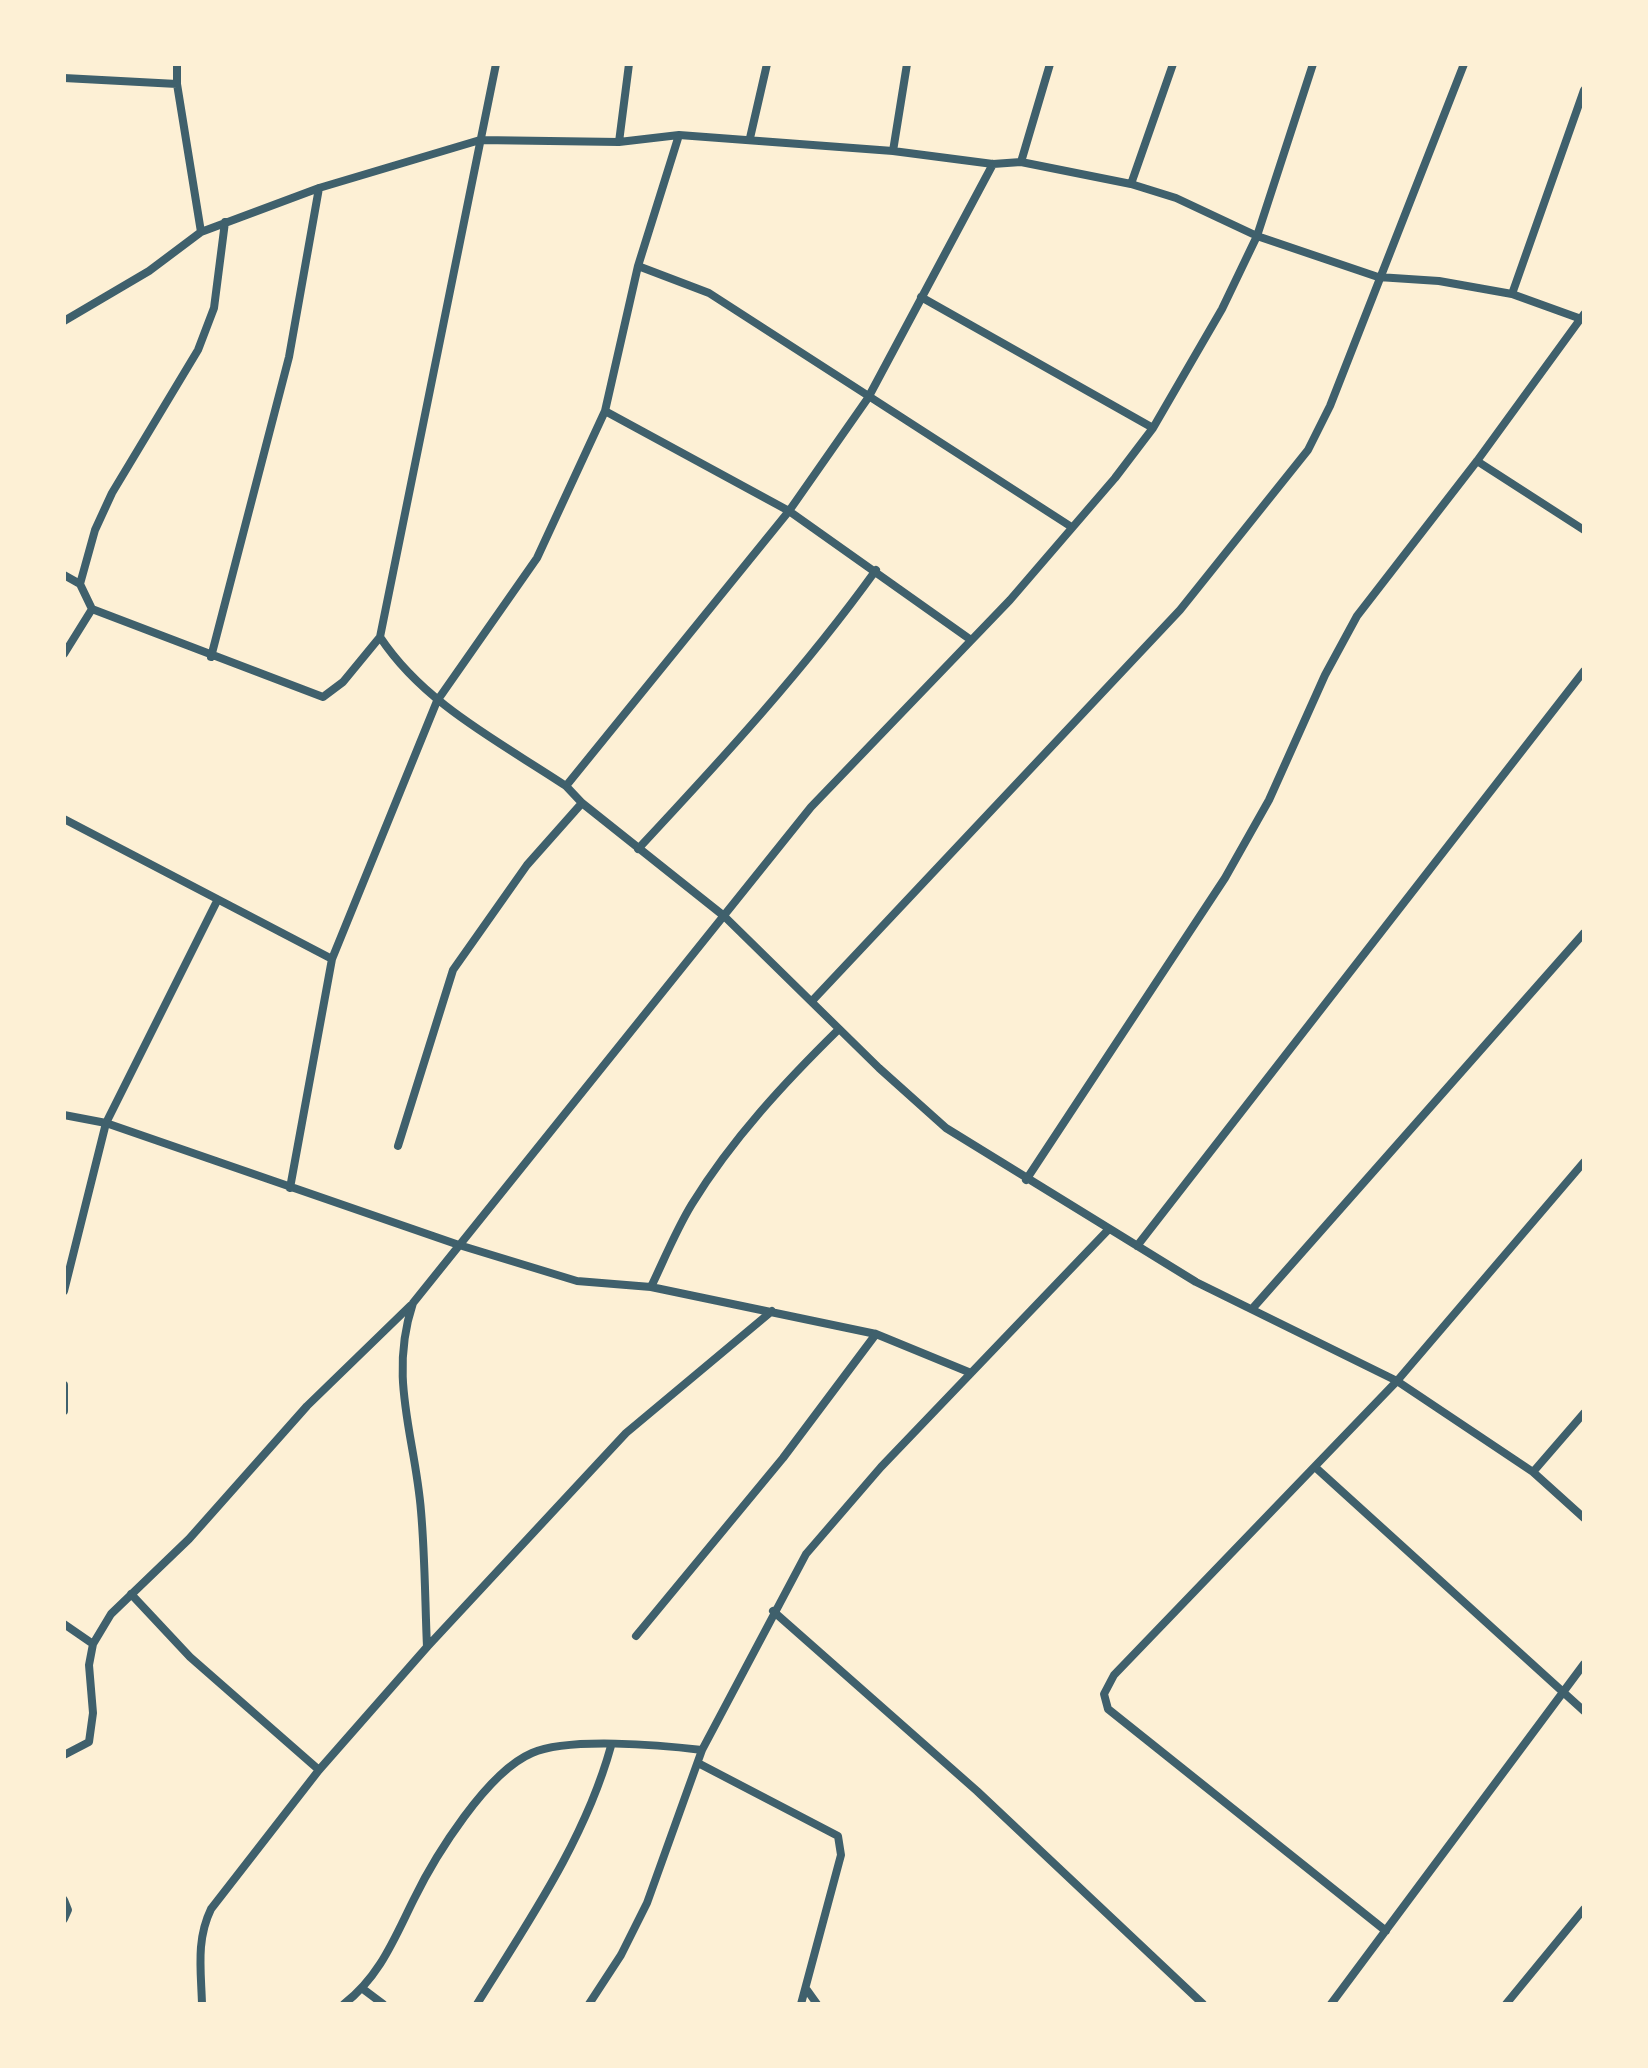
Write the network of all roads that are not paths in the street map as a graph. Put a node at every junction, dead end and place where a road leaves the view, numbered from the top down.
1 (177, 64) edge
2 (496, 64) edge
3 (629, 64) edge
4 (767, 64) edge
5 (907, 64) edge
6 (1050, 64) edge
7 (1173, 64) edge
8 (1313, 64) edge
9 (1464, 64) edge
10 (64, 78) edge
11 (177, 84) junction
12 (1584, 90) edge
13 (679, 135) junction
14 (750, 138) junction
15 (480, 140) junction
16 (619, 142) junction
17 (893, 151) junction
18 (1021, 162) junction
19 (993, 164) junction
20 (1131, 184) junction
21 (319, 188) junction
22 (225, 222) junction
23 (201, 232) junction
24 (1257, 236) junction
25 (638, 266) junction
26 (1378, 277) junction
27 (1512, 294) junction
28 (921, 297) junction
29 (1583, 318) edge
30 (64, 321) edge
31 (868, 398) junction
32 (605, 411) junction
33 (1153, 428) junction
34 (1477, 461) junction
35 (789, 511) junction
36 (1070, 526) junction
37 (1584, 530) edge
38 (876, 570) junction
39 (64, 575) edge
40 (80, 584) junction
41 (92, 609) junction
42 (380, 637) junction
43 (971, 640) junction
44 (64, 654) edge
45 (211, 657) junction
46 (1584, 671) edge
47 (437, 701) junction
48 (566, 786) junction
49 (582, 803) junction
50 (64, 819) edge
51 (638, 849) junction
52 (217, 901) junction
53 (724, 916) junction
54 (1584, 933) edge
55 (332, 959) junction
56 (812, 1001) junction
57 (839, 1029) junction
58 (64, 1115) edge
59 (106, 1123) junction
60 (398, 1146) dead end
61 (1584, 1162) edge
62 (1026, 1180) junction
63 (290, 1188) junction
64 (1108, 1230) junction
65 (459, 1245) junction
66 (1137, 1246) junction
67 (651, 1287) junction
68 (64, 1291) edge
69 (413, 1303) junction
70 (1252, 1309) junction
71 (772, 1311) junction
72 (876, 1334) junction
73 (971, 1373) junction
74 (1397, 1381) junction
75 (64, 1385) edge
76 (64, 1411) edge
77 (1584, 1413) edge
78 (1315, 1467) junction
79 (1533, 1472) junction
80 (1584, 1518) edge
81 (131, 1594) junction
82 (773, 1611) junction
83 (64, 1624) edge
84 (636, 1636) dead end
85 (93, 1644) junction
86 (427, 1647) junction
87 (1584, 1664) edge
88 (1564, 1690) junction
89 (1584, 1711) edge
90 (611, 1746) junction
91 (702, 1750) junction
92 (64, 1755) edge
93 (698, 1763) junction
94 (319, 1770) junction
95 (64, 1900) edge
96 (1584, 1909) edge
97 (64, 1919) edge
98 (1386, 1931) junction
99 (363, 1989) junction
100 (807, 1990) junction
101 (202, 2004) edge
102 (344, 2004) edge
103 (383, 2004) edge
104 (477, 2004) edge
105 (589, 2004) edge
106 (801, 2004) edge
107 (817, 2004) edge
108 (1203, 2004) edge
109 (1331, 2004) edge
110 (1506, 2004) edge

1 - 11 street
2 - 15 street
3 - 16 street
4 - 14 street
5 - 17 street
6 - 18 street
7 - 20 street
8 - 24 street
9 - 26 street
10 - 11 street
11 - 23 street
12 - 27 street
13 - 14 street
13 - 16 street
13 - 25 street
14 - 17 street
15 - 16 street
15 - 21 street
15 - 42 street
17 - 19 street
18 - 19 street
18 - 20 street
19 - 28 street
20 - 24 street
21 - 22 street
21 - 45 street
22 - 23 street
22 - 40 street
23 - 30 street
24 - 26 street
24 - 33 street
25 - 31 street
25 - 32 street
26 - 27 street
26 - 56 street
27 - 29 street
28 - 31 street
28 - 33 street
29 - 34 street
31 - 35 street
31 - 36 street
32 - 35 street
32 - 47 street
33 - 36 street
34 - 37 street
34 - 62 street
35 - 38 street
35 - 48 street
36 - 43 street
38 - 43 street
38 - 51 street
39 - 40 street
40 - 41 street
41 - 44 street
41 - 45 street
42 - 45 street
42 - 47 street
43 - 53 street
46 - 66 street
47 - 48 street
47 - 55 street
48 - 49 street
49 - 51 street
49 - 60 street
50 - 52 street
51 - 53 street
52 - 55 street
52 - 59 street
53 - 56 street
53 - 65 street
54 - 70 street
55 - 63 street
56 - 57 street
57 - 62 street
57 - 67 street
58 - 59 street
59 - 63 street
59 - 68 street
61 - 74 street
62 - 64 street
63 - 65 street
64 - 66 street
64 - 73 street
65 - 67 street
65 - 69 street
66 - 70 street
67 - 71 street
69 - 81 street
69 - 86 street
70 - 74 street
71 - 72 street
71 - 86 street
72 - 73 street
72 - 84 street
73 - 82 street
74 - 78 street
74 - 79 street
75 - 76 street
77 - 79 street
78 - 88 street
78 - 98 street
79 - 80 street
81 - 85 street
81 - 94 street
82 - 91 street
82 - 108 street
83 - 85 street
85 - 92 street
86 - 94 street
87 - 88 street
88 - 89 street
88 - 98 street
90 - 91 street
90 - 99 street
90 - 104 street
91 - 93 street
93 - 100 street
93 - 105 street
94 - 101 street
95 - 97 street
96 - 110 street
98 - 109 street
99 - 102 street
99 - 103 street
100 - 106 street
100 - 107 street

